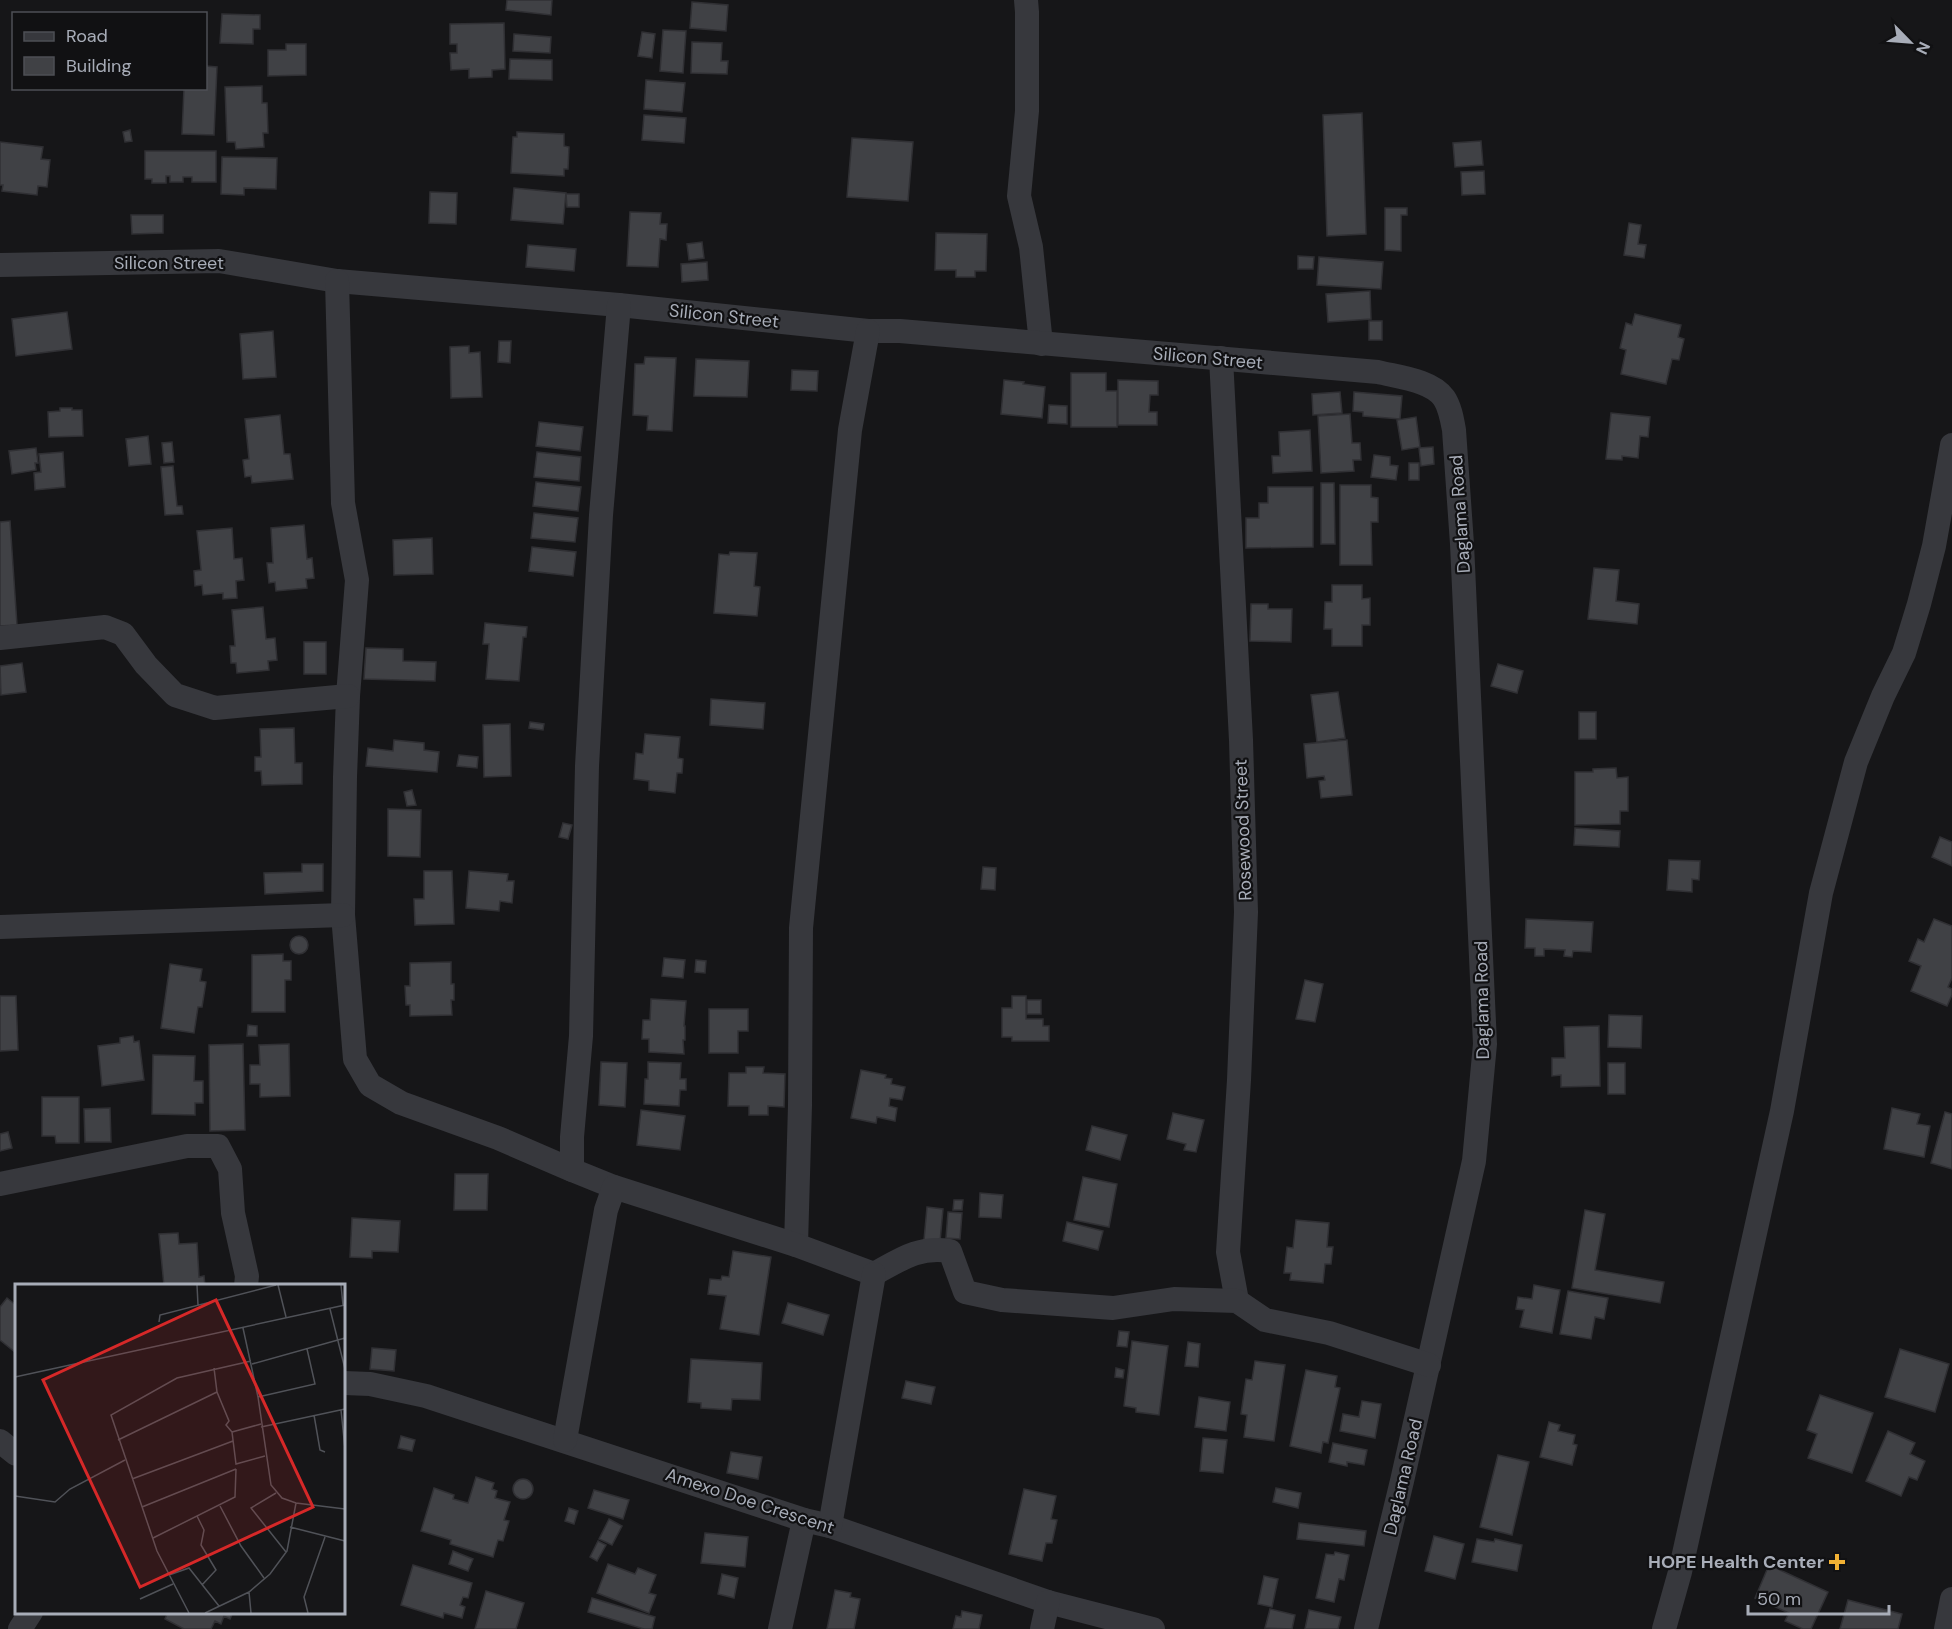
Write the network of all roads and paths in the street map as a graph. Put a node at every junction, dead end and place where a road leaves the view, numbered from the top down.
1 (1026, 0) edge
2 (0, 265) edge
3 (337, 281) junction
4 (619, 305) junction
5 (868, 331) junction
6 (1041, 344) junction
7 (1221, 358) junction
8 (1443, 396) joint
9 (1952, 445) edge
10 (0, 638) edge
11 (348, 696) junction
12 (343, 915) junction
13 (0, 927) edge
14 (572, 1170) junction
15 (0, 1184) edge
16 (614, 1187) junction
17 (796, 1245) junction
18 (874, 1274) junction
19 (246, 1284) edge
20 (1237, 1301) junction
21 (1429, 1365) junction
22 (345, 1383) edge
23 (565, 1440) junction
24 (0, 1441) edge
25 (15, 1453) edge
26 (804, 1520) junction
27 (830, 1526) junction
28 (1952, 1599) edge
29 (1048, 1602) junction
30 (30, 1614) edge
31 (20, 1629) edge
32 (780, 1629) edge
33 (1042, 1629) edge
34 (1154, 1629) edge
35 (1366, 1629) edge
36 (1664, 1629) edge
37 (1946, 1629) edge

1 - 6 street
2 - 3 street, Silicon Street
3 - 4 street, Silicon Street
3 - 11 street
4 - 5 street, Silicon Street
4 - 14 street
5 - 6 street, Silicon Street
5 - 17 street
6 - 7 street, Silicon Street
7 - 8 street, Silicon Street
7 - 20 street, Rosewood Street
8 - 21 street, Daglama Road
9 - 36 street
10 - 11 street
11 - 12 street
12 - 13 street
12 - 14 street
14 - 16 street
15 - 19 street
16 - 17 street
16 - 23 street
17 - 18 street
18 - 20 street
18 - 27 street
20 - 21 street
21 - 35 street, Daglama Road
22 - 23 street, Amexo Doe Crescent
23 - 26 street, Amexo Doe Crescent
24 - 25 street
26 - 27 street, Amexo Doe Crescent
26 - 32 street
27 - 29 street, Amexo Doe Crescent
28 - 37 street
29 - 33 street
29 - 34 street, Amexo Doe Crescent
30 - 31 street

